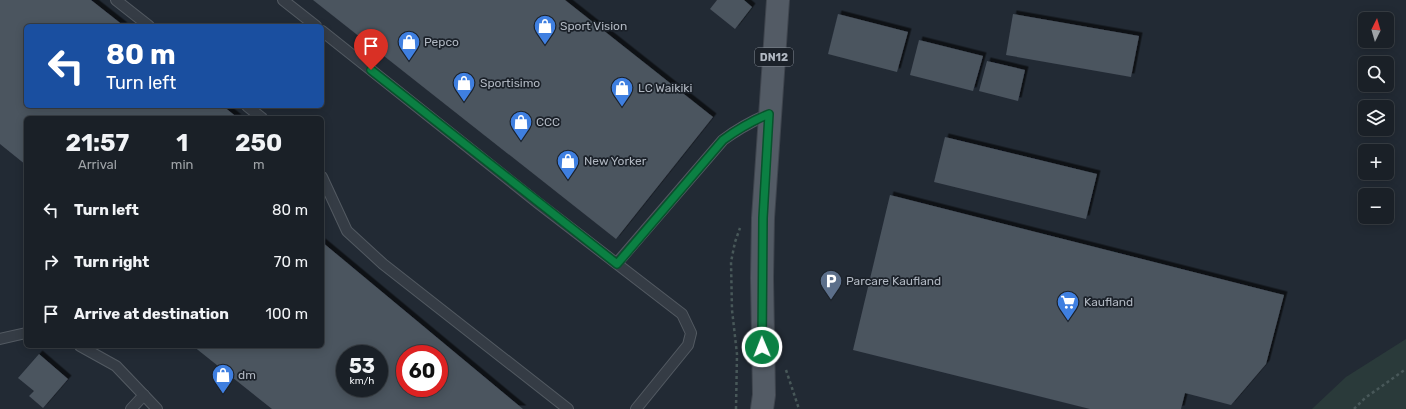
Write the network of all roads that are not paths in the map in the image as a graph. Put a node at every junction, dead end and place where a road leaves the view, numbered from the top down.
1 (116, 0) edge
2 (283, 0) edge
3 (778, 0) edge
4 (146, 24) edge
5 (313, 24) edge
6 (324, 33) edge
7 (250, 108) edge
8 (769, 114) junction
9 (260, 116) edge
10 (324, 181) edge
11 (617, 264) junction
12 (24, 333) edge
13 (0, 338) edge
14 (84, 348) edge
15 (144, 395) junction
16 (764, 404) edge
17 (131, 409) edge
18 (156, 409) edge
19 (568, 409) edge
20 (636, 409) edge

1 - 4 lane
2 - 5 lane
3 - 8 main road, DN12
6 - 11 lane
7 - 9 lane
8 - 11 lane
8 - 16 main road, DN12
10 - 19 lane
11 - 20 lane
12 - 13 lane
14 - 15 lane
15 - 17 lane
15 - 18 lane

